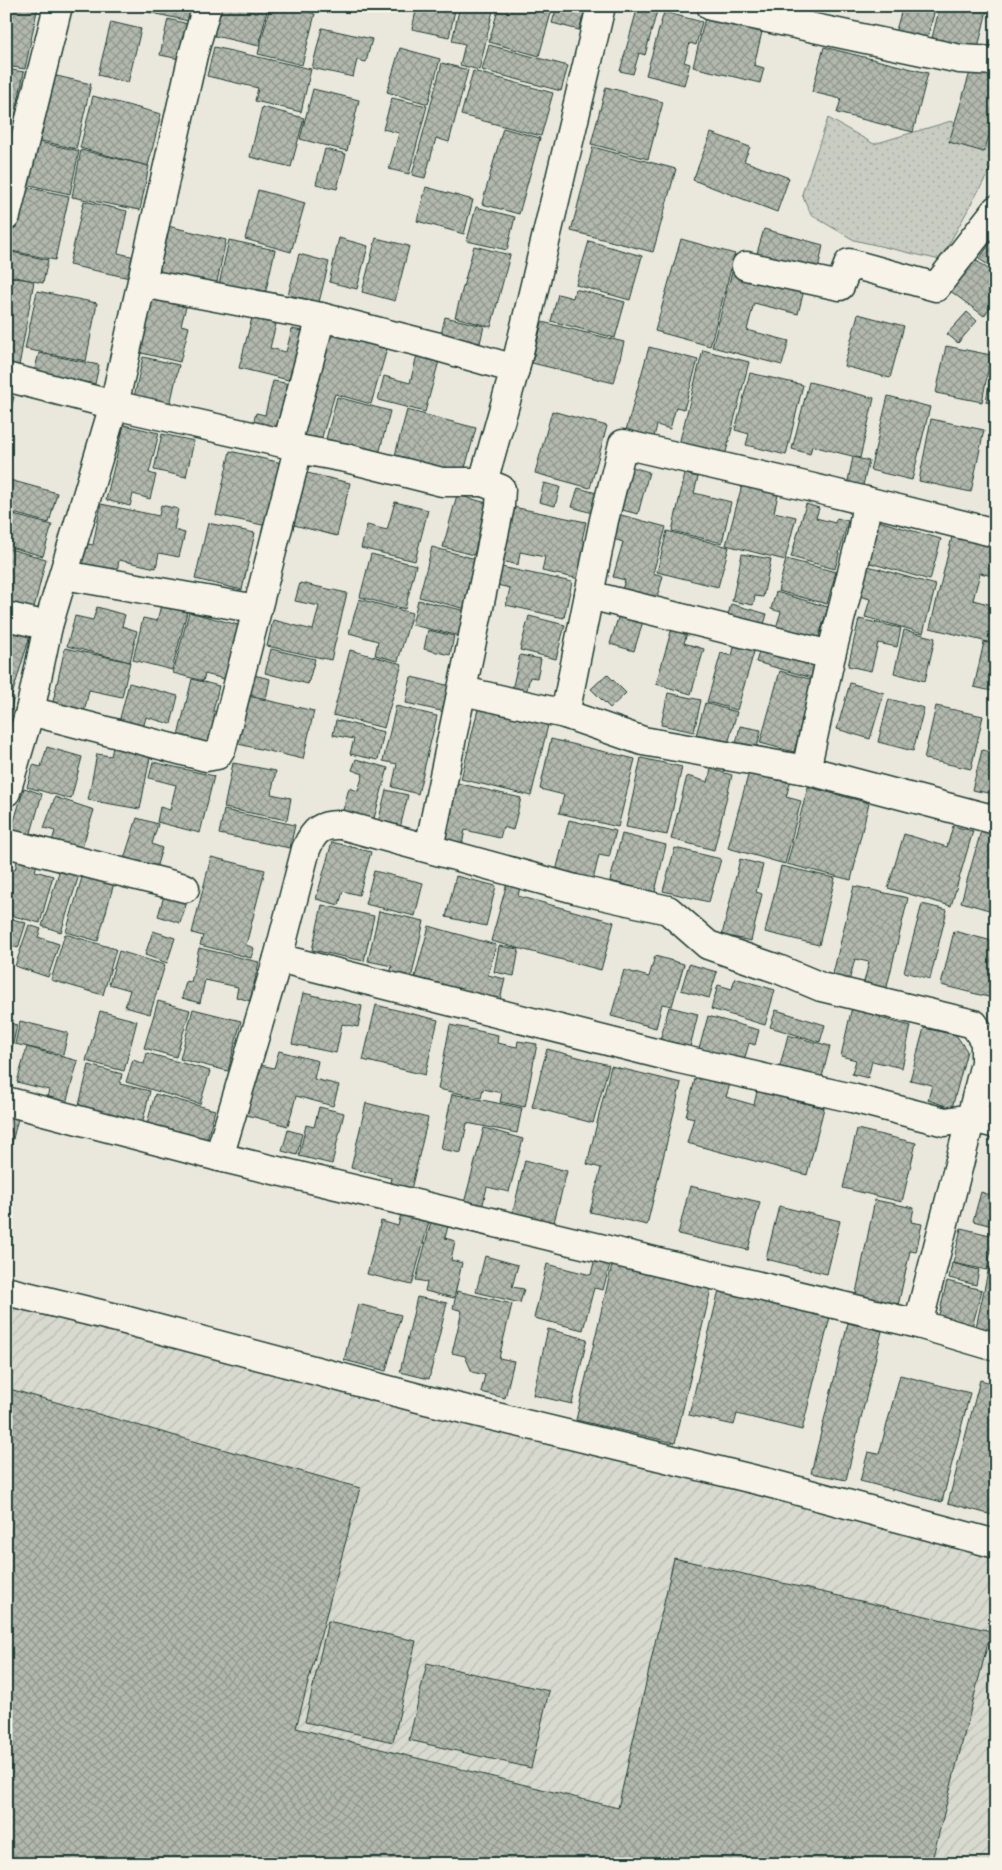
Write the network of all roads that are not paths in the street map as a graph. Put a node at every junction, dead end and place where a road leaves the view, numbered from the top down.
1 (58, 6) edge
2 (207, 6) edge
3 (601, 6) edge
4 (711, 6) edge
5 (809, 17) edge
6 (996, 60) edge
7 (996, 210) edge
8 (6, 216) edge
9 (746, 266) dead end
10 (142, 283) junction
11 (320, 317) junction
12 (515, 370) junction
13 (6, 377) edge
14 (114, 406) junction
15 (292, 447) junction
16 (483, 482) junction
17 (867, 502) junction
18 (996, 533) edge
19 (64, 575) junction
20 (589, 595) junction
21 (257, 610) junction
22 (6, 616) edge
23 (48, 626) junction
24 (831, 655) junction
25 (463, 691) junction
26 (30, 711) junction
27 (565, 714) junction
28 (806, 770) junction
29 (6, 792) edge
30 (996, 820) edge
31 (6, 843) edge
32 (429, 848) junction
33 (185, 888) dead end
34 (278, 958) junction
35 (6, 1101) edge
36 (984, 1121) edge
37 (219, 1157) junction
38 (6, 1291) edge
39 (918, 1324) junction
40 (996, 1347) edge
41 (996, 1544) edge

1 - 8 street
2 - 10 street
3 - 12 street
4 - 5 street
5 - 6 street
7 - 9 street
10 - 11 street
10 - 14 street
11 - 12 street
11 - 15 street
12 - 16 street
13 - 14 street
14 - 15 street
14 - 19 street
15 - 16 street
15 - 21 street
16 - 25 street
17 - 18 street
17 - 20 street
17 - 24 street
19 - 21 street
19 - 23 street
20 - 24 street
20 - 27 street
21 - 26 street
22 - 23 street
23 - 26 street
24 - 28 street
25 - 27 street
25 - 32 street
26 - 29 street
27 - 28 street
28 - 30 street
31 - 33 street
32 - 34 street
32 - 36 street
34 - 36 street
34 - 37 street
35 - 37 street
36 - 39 street
37 - 39 street
38 - 41 street
39 - 40 street

